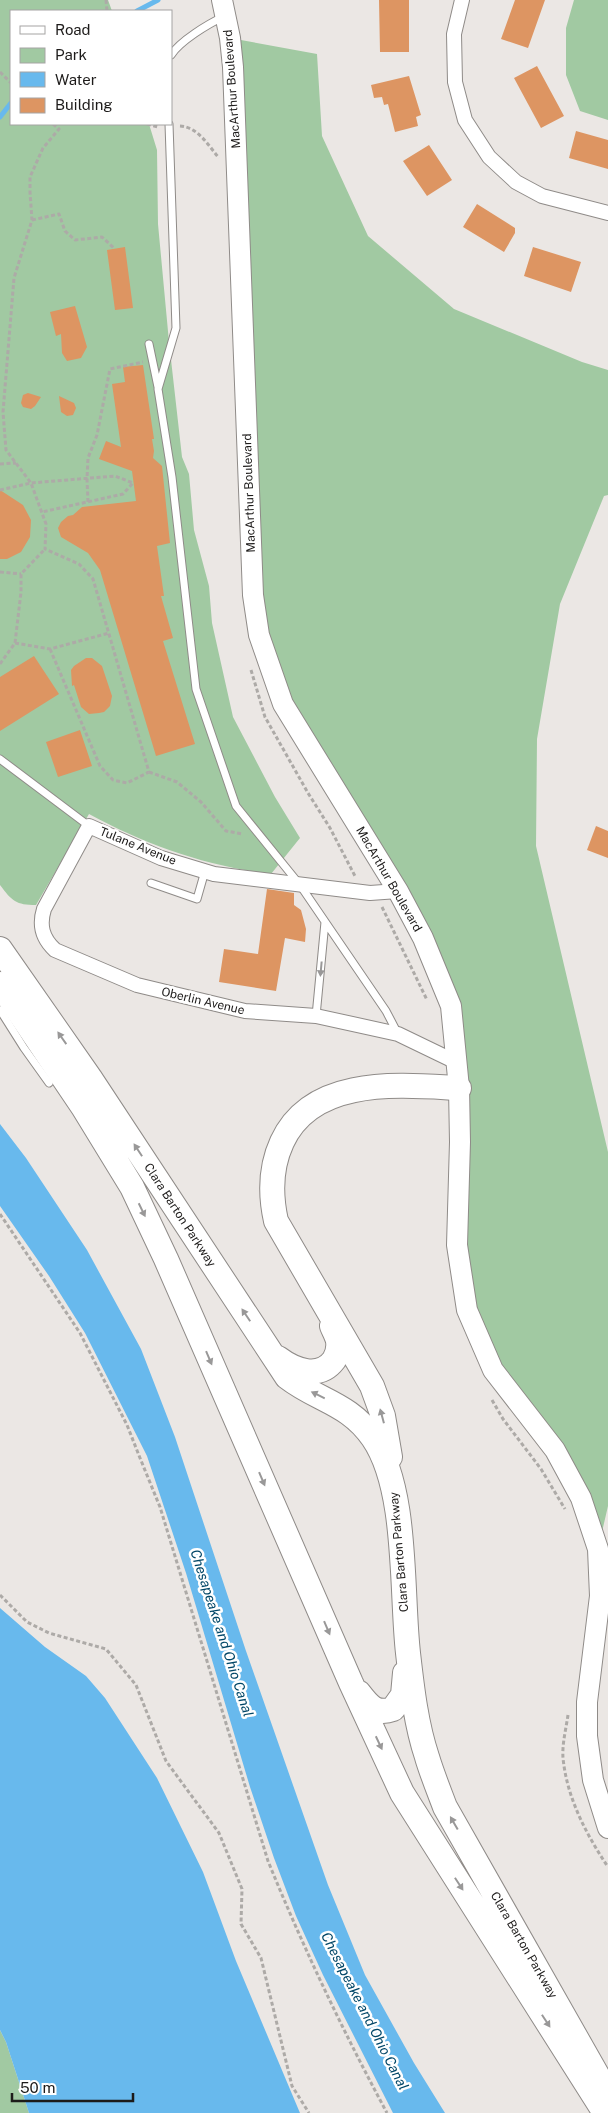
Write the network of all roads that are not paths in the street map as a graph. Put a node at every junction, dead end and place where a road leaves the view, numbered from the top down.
1 (462, 0) edge
2 (224, 8) edge
3 (172, 53) edge
4 (169, 125) edge
5 (608, 213) edge
6 (149, 344) dead end
7 (158, 389) junction
8 (0, 759) edge
9 (89, 826) junction
10 (205, 871) junction
11 (151, 883) dead end
12 (300, 885) junction
13 (398, 891) junction
14 (44, 909) joint
15 (325, 922) junction
16 (0, 949) edge
17 (0, 984) edge
18 (0, 1010) edge
19 (316, 1016) junction
20 (398, 1034) junction
21 (456, 1062) junction
22 (49, 1083) joint
23 (459, 1088) junction
24 (132, 1187) junction
25 (326, 1311) junction
26 (273, 1356) junction
27 (392, 1482) junction
28 (408, 1652) junction
29 (350, 1683) junction
30 (608, 1828) edge
31 (608, 2094) edge
32 (605, 2113) edge

1 - 5 street
2 - 3 lane
2 - 13 main road, MacArthur Boulevard
4 - 7 lane
6 - 7 lane
7 - 12 lane
8 - 9 lane
9 - 10 street, Tulane Avenue
9 - 14 street, Tulane Avenue
10 - 11 lane
10 - 12 street, Tulane Avenue
12 - 13 street, Tulane Avenue
12 - 15 lane
13 - 21 main road, MacArthur Boulevard
14 - 19 street, Oberlin Avenue
15 -> 19 lane
15 - 20 lane
26 -> 16 highway, Clara Barton Parkway
17 - 24 highway, Clara Barton Parkway
18 - 22 lane
19 - 20 street, Oberlin Avenue
20 - 21 street, Oberlin Avenue
21 - 23 main road, MacArthur Boulevard
22 - 24 highway
23 - 25 highway
23 - 30 main road, MacArthur Boulevard
24 -> 29 highway, Clara Barton Parkway
25 - 26 highway
27 -> 25 highway
27 -> 26 highway, Clara Barton Parkway
27 - 28 highway, Clara Barton Parkway
28 - 29 highway
31 -> 28 highway, Clara Barton Parkway
29 -> 32 highway, Clara Barton Parkway

